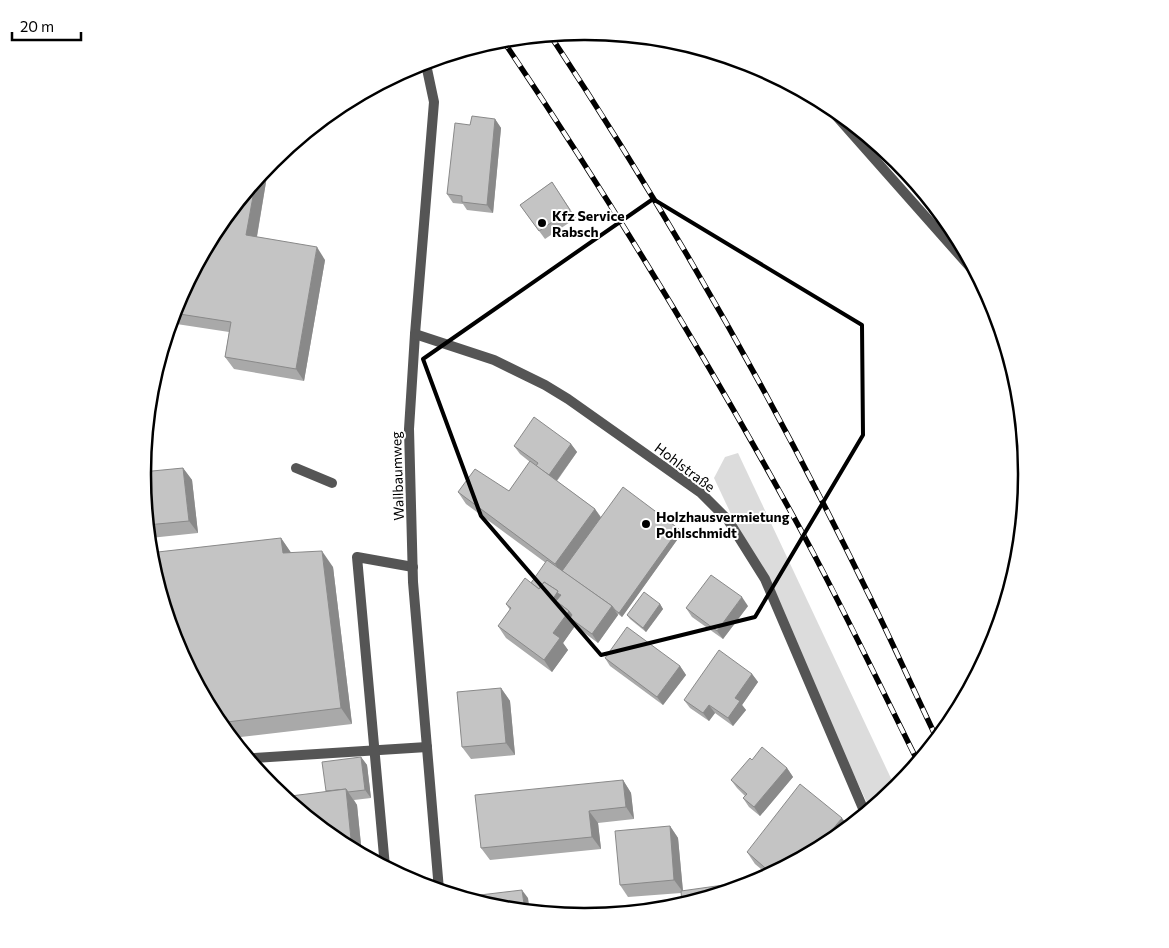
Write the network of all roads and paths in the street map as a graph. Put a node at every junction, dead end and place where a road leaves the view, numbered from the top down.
1 (427, 70) edge
2 (855, 135) edge
3 (956, 250) edge
4 (415, 334) junction
5 (296, 468) dead end
6 (332, 483) dead end
7 (413, 567) junction
8 (427, 747) junction
9 (375, 750) junction
10 (256, 758) edge
11 (862, 807) edge
12 (384, 859) edge
13 (437, 882) edge

1 - 4 street, Wallbaumweg
2 - 3 street
4 - 7 street, Wallbaumweg
4 - 11 street, Hohlstraße
5 - 6 street
7 - 8 street, Wallbaumweg
7 - 9 street
8 - 9 street
8 - 13 street, Wallbaumweg
9 - 10 street
9 - 12 street

